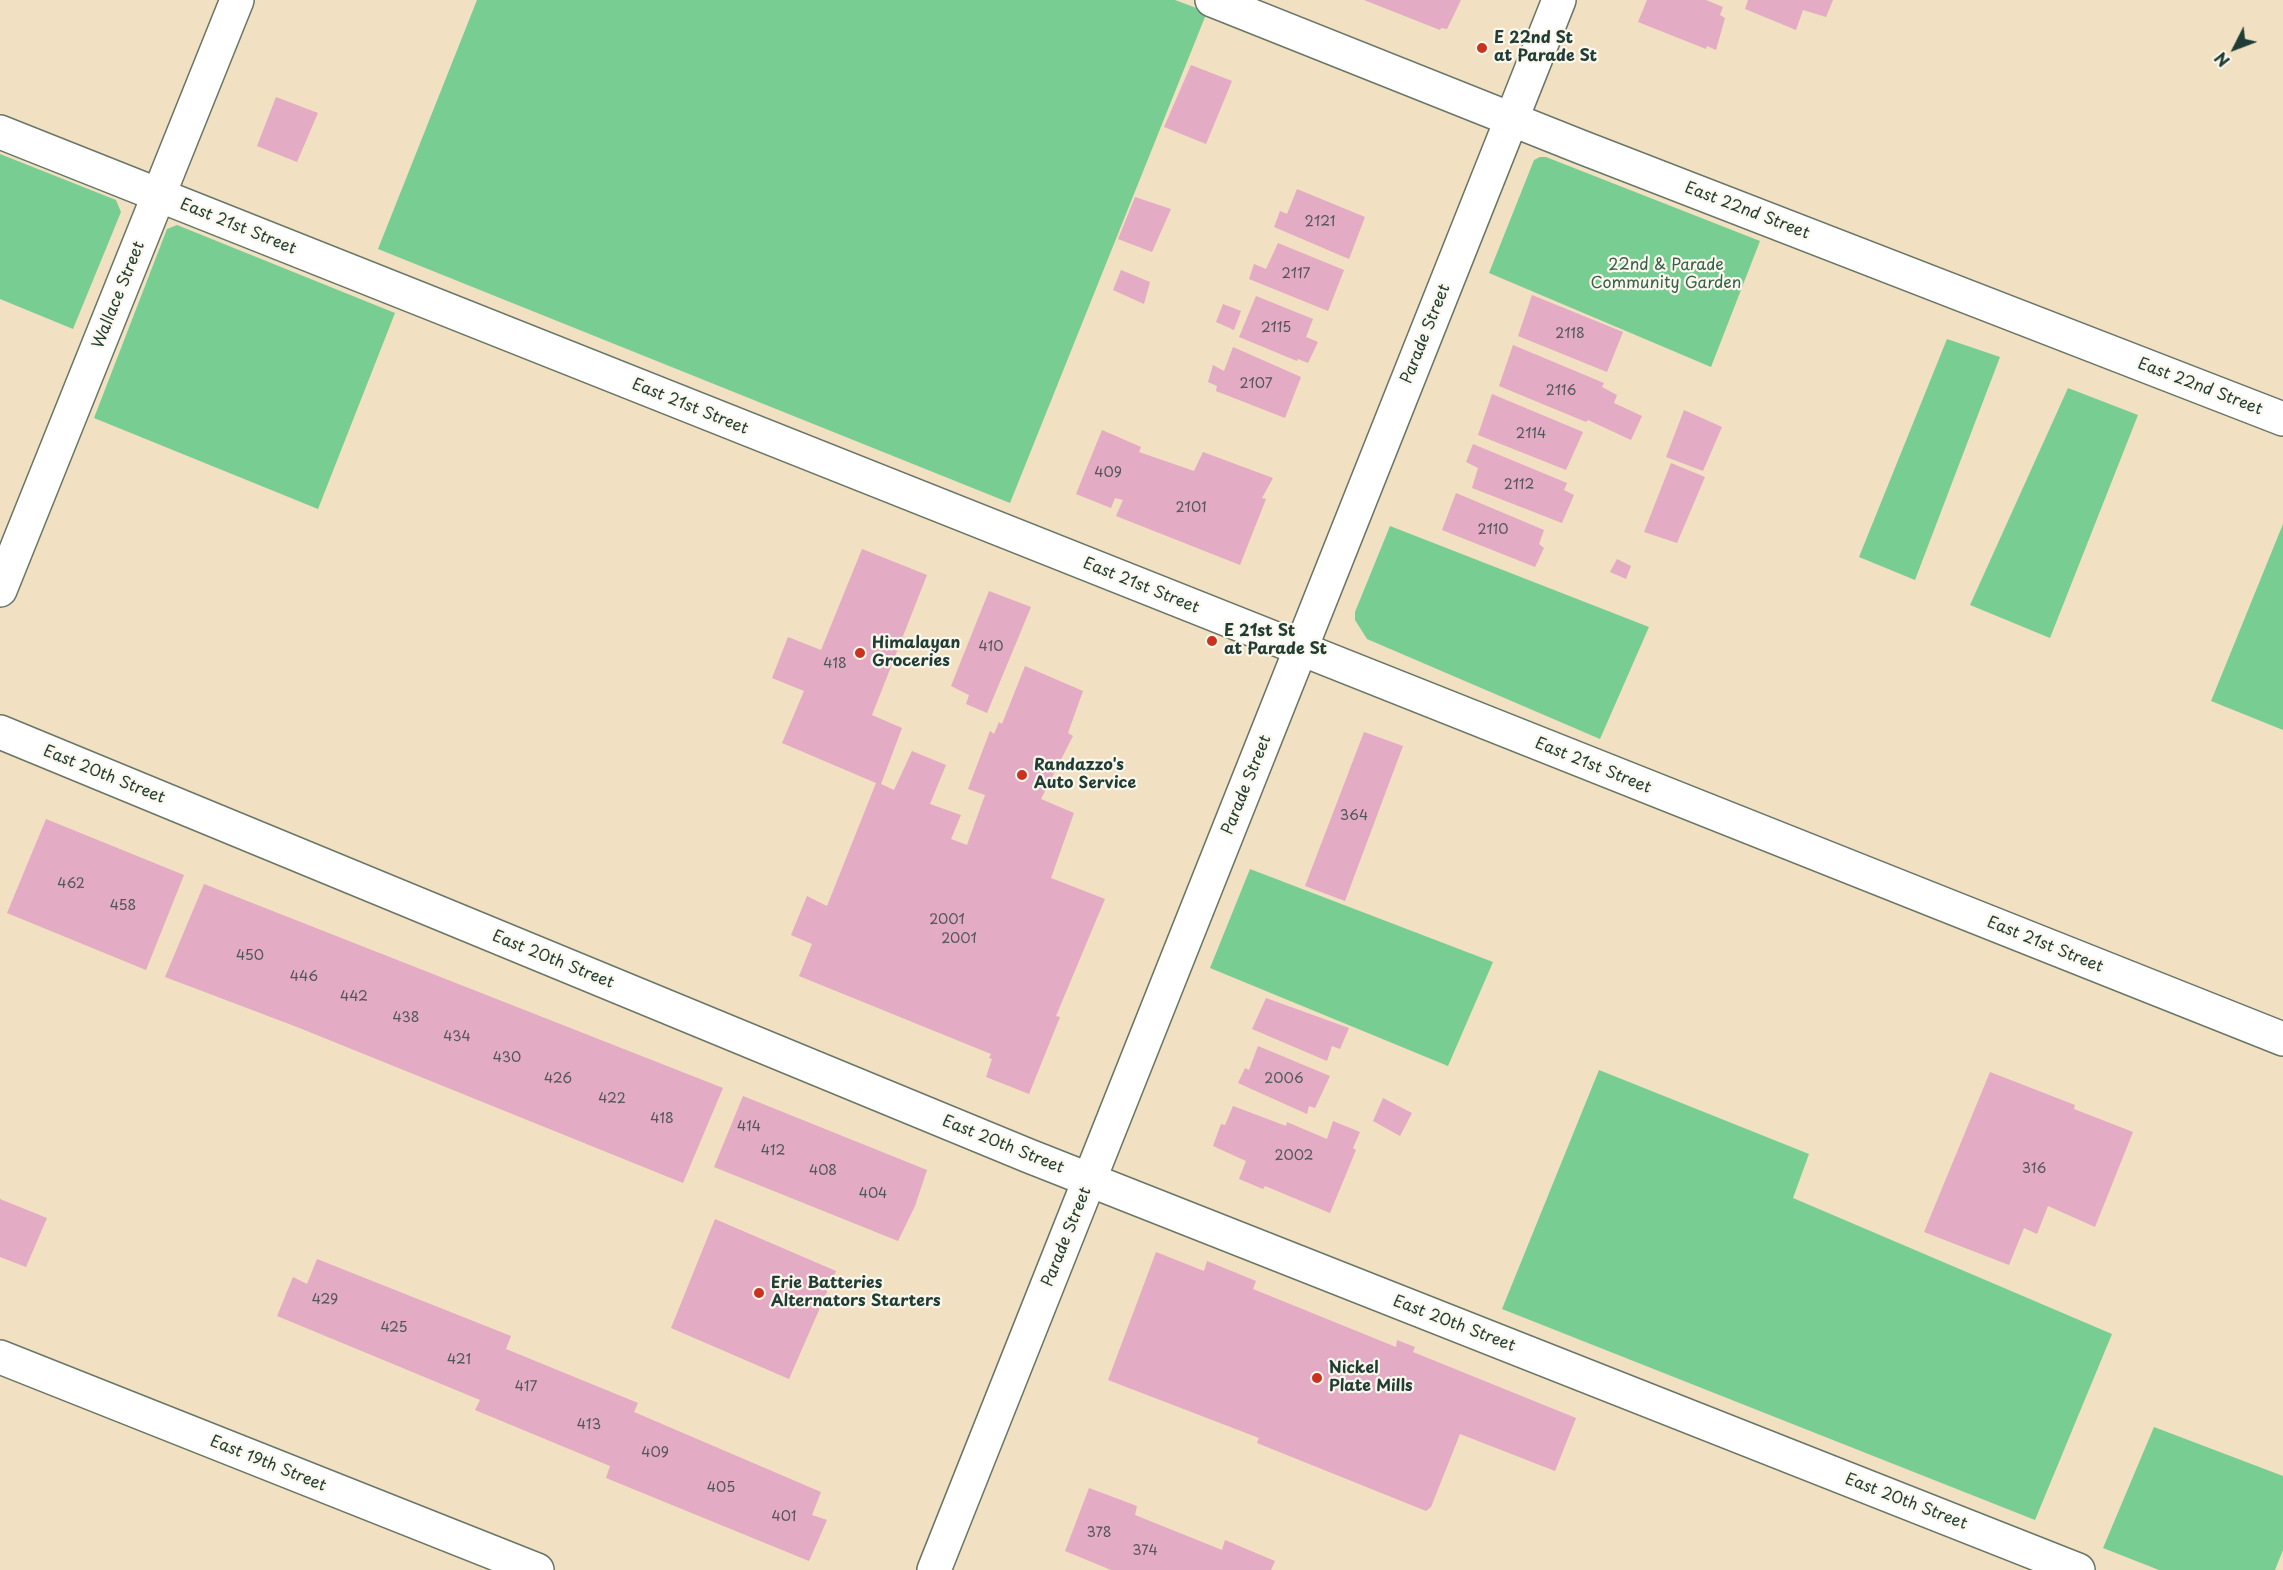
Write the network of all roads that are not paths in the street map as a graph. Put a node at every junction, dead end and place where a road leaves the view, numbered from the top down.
1 (237, 0) edge
2 (1212, 0) edge
3 (1559, 0) edge
4 (1512, 119) junction
5 (0, 132) edge
6 (159, 196) junction
7 (2283, 419) edge
8 (0, 590) edge
9 (1300, 650) junction
10 (0, 732) edge
11 (2283, 1039) edge
12 (1089, 1180) junction
13 (0, 1357) edge
14 (537, 1570) edge
15 (934, 1570) edge
16 (2078, 1570) edge

1 - 6 street, Wallace Street
2 - 4 street, East 22nd Street
3 - 4 street, Parade Street
4 - 7 street, East 22nd Street
4 - 9 street, Parade Street
5 - 6 street, East 21st Street
6 - 8 street, Wallace Street
6 - 9 street, East 21st Street
9 - 11 street, East 21st Street
9 - 12 street, Parade Street
10 - 12 street, East 20th Street
12 - 15 street, Parade Street
12 - 16 street, East 20th Street
13 - 14 street, East 19th Street

